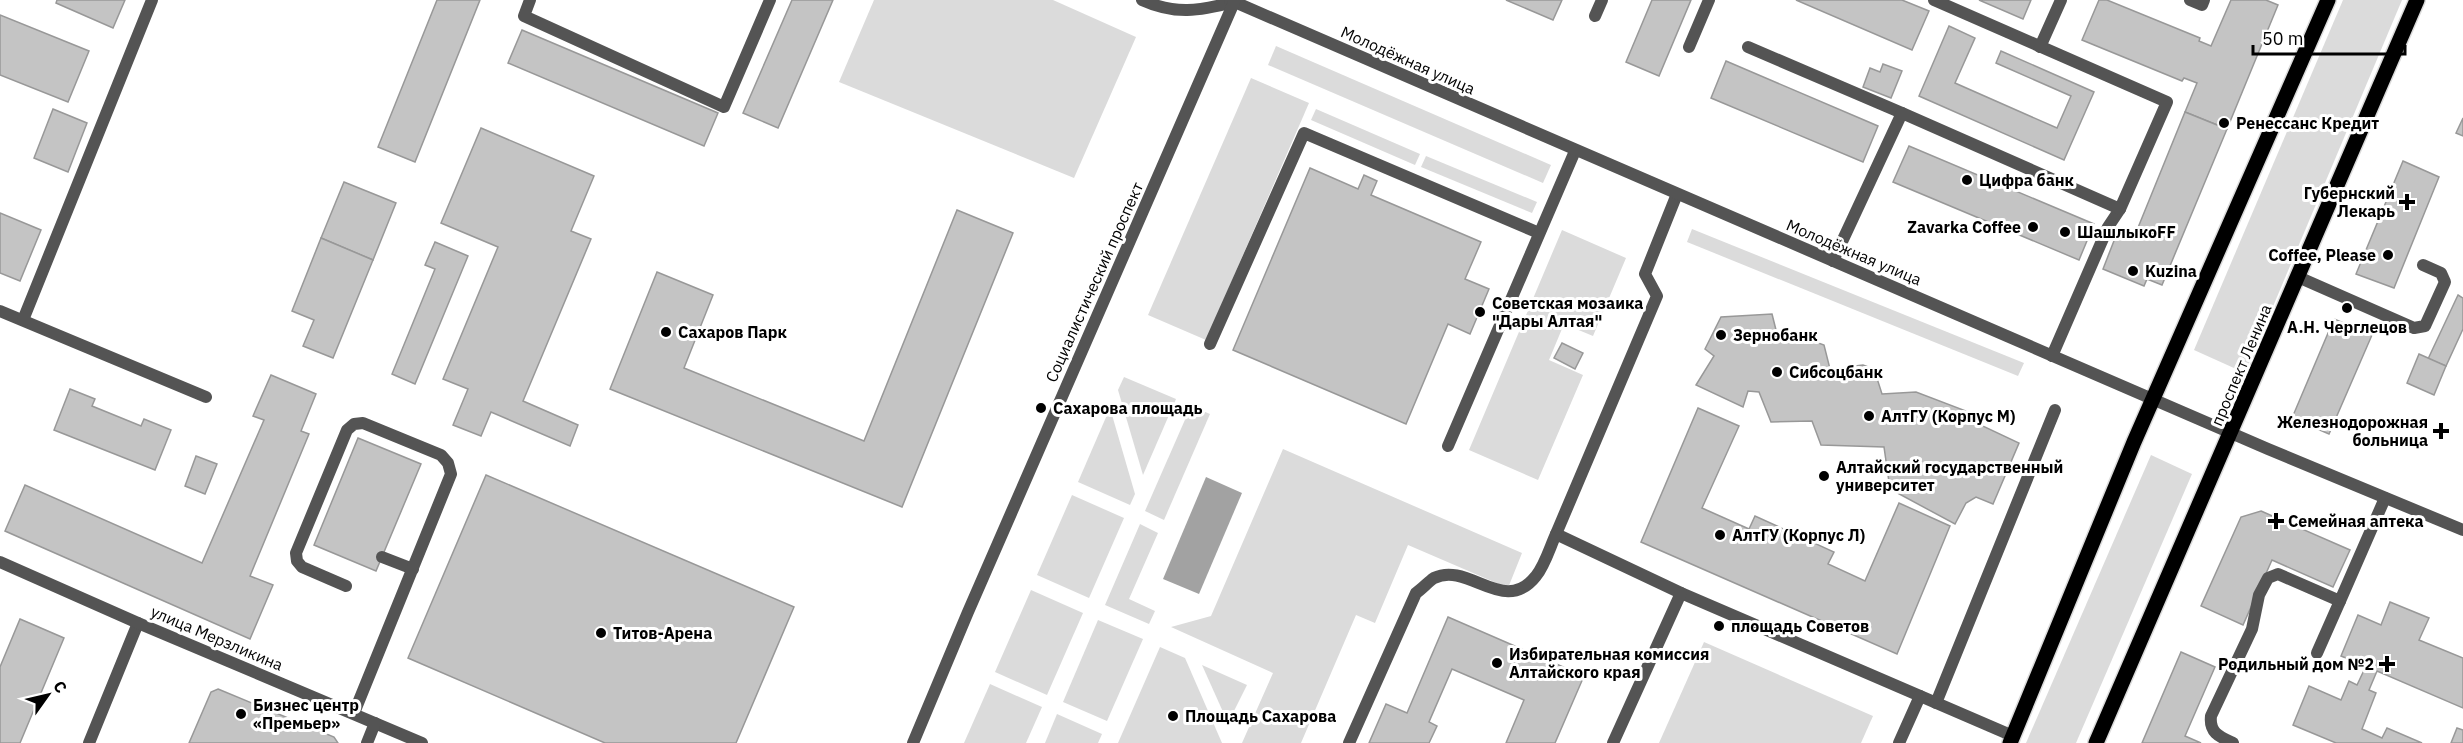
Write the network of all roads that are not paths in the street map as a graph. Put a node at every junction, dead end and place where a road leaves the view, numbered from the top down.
1 (152, 0) edge
2 (530, 0) edge
3 (770, 0) edge
4 (1142, 0) edge
5 (1602, 0) edge
6 (1709, 0) edge
7 (1934, 0) edge
8 (2061, 0) edge
9 (2190, 0) edge
10 (2204, 0) edge
11 (2328, 0) edge
12 (2417, 0) edge
13 (1233, 1) edge
14 (1595, 16) dead end
15 (1689, 47) dead end
16 (1748, 47) dead end
17 (2040, 47) junction
18 (1902, 113) junction
19 (1575, 151) junction
20 (1677, 194) junction
21 (2120, 209) junction
22 (1539, 233) junction
23 (1833, 261) junction
24 (2423, 265) dead end
25 (2298, 277) junction
26 (0, 311) edge
27 (22, 320) junction
28 (1210, 344) dead end
29 (2052, 356) junction
30 (206, 397) dead end
31 (2153, 399) junction
32 (2055, 410) dead end
33 (2231, 433) junction
34 (1448, 446) dead end
35 (2385, 498) junction
36 (2463, 530) edge
37 (1556, 534) junction
38 (382, 557) dead end
39 (0, 562) edge
40 (413, 569) junction
41 (346, 586) dead end
42 (1681, 593) junction
43 (2340, 601) junction
44 (138, 623) junction
45 (2317, 653) dead end
46 (1920, 696) junction
47 (1936, 703) junction
48 (354, 713) junction
49 (375, 723) junction
50 (2011, 740) edge
51 (88, 743) edge
52 (367, 743) edge
53 (422, 743) edge
54 (913, 743) edge
55 (1348, 743) edge
56 (1612, 743) edge
57 (1899, 743) edge
58 (2096, 743) edge
59 (2233, 743) edge

1 - 27 street
2 - 3 street
4 - 13 street
5 - 14 street
6 - 15 street
7 - 17 street
8 - 17 street
9 - 10 street
11 - 31 main road
12 - 25 main road, проспект Ленина
13 - 19 street, Молодёжная улица
13 - 54 street, Социалистический проспект
16 - 18 street
17 - 21 street
18 - 21 street
18 - 23 street
19 - 20 street, Молодёжная улица
19 - 22 street
20 - 23 street, Молодёжная улица
20 - 37 street
21 - 29 street
22 - 28 street
22 - 34 street
23 - 29 street, Молодёжная улица
24 - 25 street
25 - 33 main road, проспект Ленина
26 - 27 street
27 - 30 street
29 - 31 street, Молодёжная улица
31 - 33 street, Молодёжная улица
31 - 50 main road
32 - 47 street
33 - 35 street, Молодёжная улица
33 - 58 main road, проспект Ленина
35 - 36 street, Молодёжная улица
35 - 43 street
37 - 42 street
37 - 55 street
38 - 40 street
39 - 44 street, улица Мерзликина
40 - 41 street
40 - 48 street
42 - 46 street
42 - 56 street
43 - 45 street
43 - 59 street
44 - 48 street, улица Мерзликина
44 - 51 street
46 - 47 street
46 - 57 street
47 - 50 street
48 - 49 street, улица Мерзликина
49 - 52 street
49 - 53 street, улица Мерзликина

